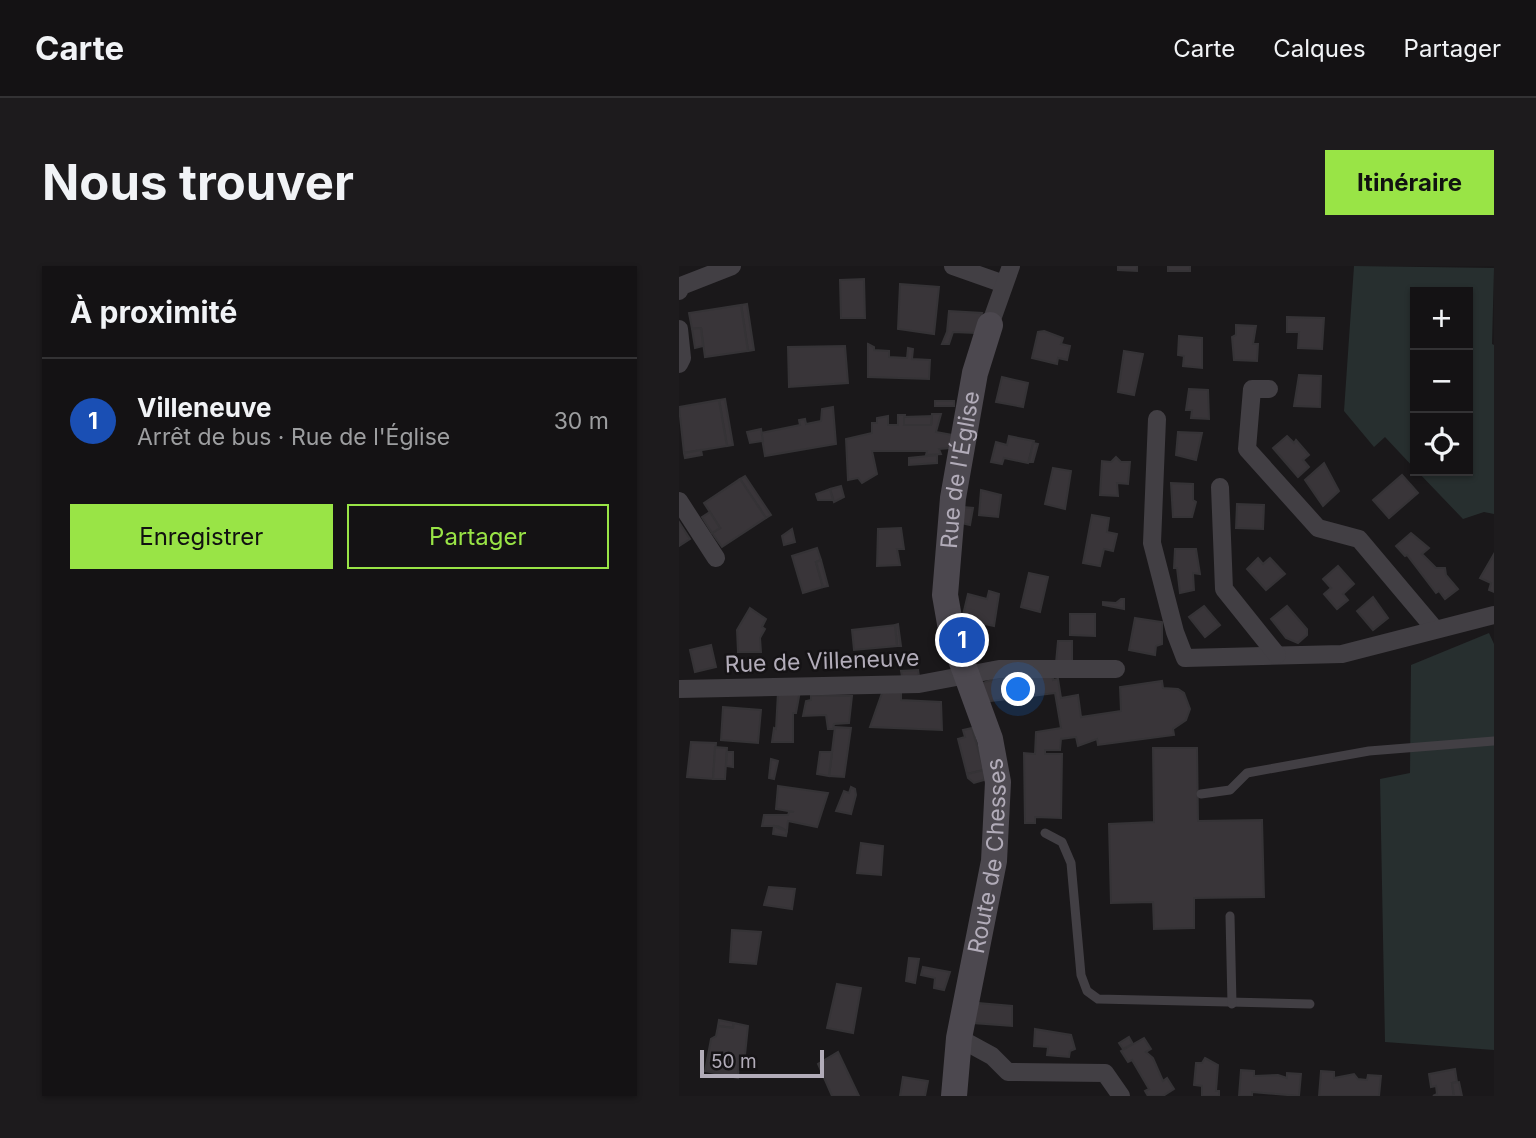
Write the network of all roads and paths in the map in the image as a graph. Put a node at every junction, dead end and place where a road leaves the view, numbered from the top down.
1 (732, 266) edge
2 (953, 266) edge
3 (1011, 266) edge
4 (1004, 284) junction
5 (680, 287) edge
6 (990, 325) joint
7 (679, 329) edge
8 (679, 364) edge
9 (1269, 389) dead end
10 (1157, 419) dead end
11 (1220, 487) dead end
12 (679, 501) edge
13 (716, 558) dead end
14 (1494, 615) edge
15 (1434, 628) junction
16 (1277, 655) junction
17 (1116, 669) dead end
18 (966, 676) junction
19 (679, 689) edge
20 (1494, 741) edge
21 (1201, 794) dead end
22 (1045, 833) dead end
23 (1230, 916) dead end
24 (1233, 1004) junction
25 (1310, 1004) dead end
26 (959, 1038) junction
27 (954, 1096) edge
28 (1121, 1096) edge

1 - 5 street
2 - 4 street
3 - 4 street, Rue de l'Église
4 - 6 street, Rue de l'Église
6 - 18 main road, Rue de l'Église
7 - 8 street
9 - 15 street
10 - 16 street
11 - 16 street
12 - 13 street
14 - 15 street
15 - 16 street
17 - 18 street, Rue de Villeneuve
18 - 19 street, Rue de Villeneuve
18 - 26 main road, Route de Chesses
20 - 21 lane
22 - 24 lane
23 - 24 lane
24 - 25 lane
26 - 27 main road, Route de Chesses
26 - 28 street

